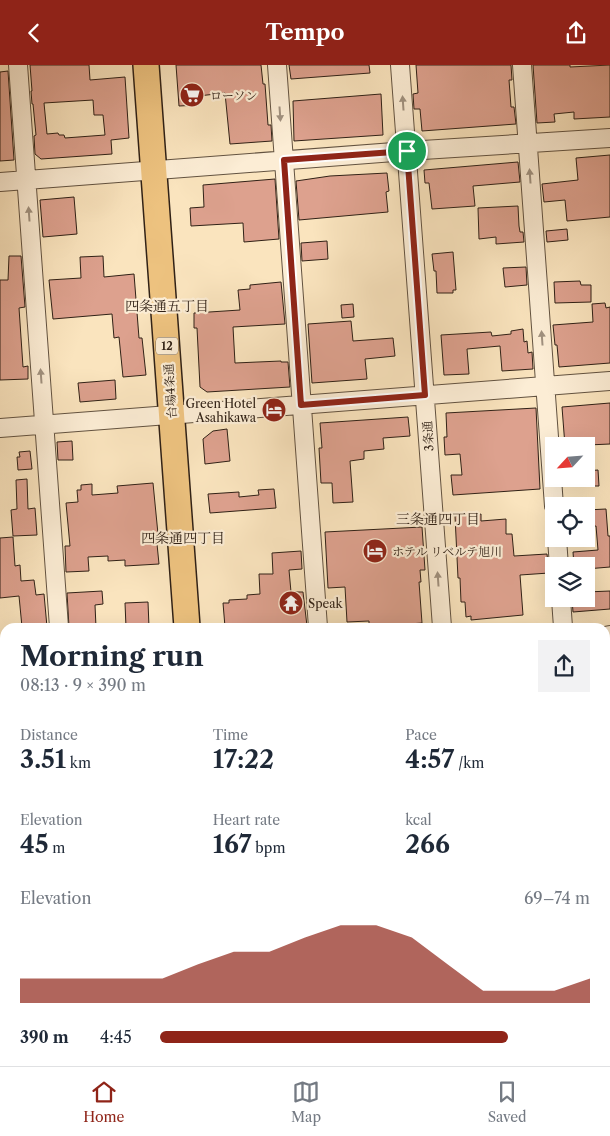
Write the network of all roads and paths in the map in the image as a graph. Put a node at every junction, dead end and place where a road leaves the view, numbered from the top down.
1 (18, 65) edge
2 (146, 65) edge
3 (277, 65) edge
4 (400, 65) edge
5 (522, 65) edge
6 (610, 138) edge
7 (528, 143) junction
8 (407, 151) junction
9 (284, 160) junction
10 (154, 171) junction
11 (26, 181) junction
12 (0, 182) edge
13 (610, 381) edge
14 (545, 386) junction
15 (425, 395) junction
16 (301, 405) junction
17 (172, 415) junction
18 (45, 424) junction
19 (0, 428) edge
20 (553, 497) edge
21 (562, 607) edge
22 (59, 623) edge
23 (187, 623) edge
24 (318, 623) edge
25 (442, 623) edge
26 (563, 623) edge

1 - 11 street
2 - 10 highway, 台場4条通 / 12
3 -> 9 street
8 -> 4 street, 3条通
5 - 7 street
6 - 7 street
7 - 8 street
14 -> 7 street
8 - 9 street
8 - 15 street, 3条通
9 - 10 street
9 - 16 street
10 - 11 street
10 - 17 highway, 台場4条通 / 12
11 - 12 street
18 -> 11 street
13 - 14 street
14 - 15 street
14 - 20 street
15 - 16 street
25 -> 15 street, 3条通
16 - 17 street
16 - 24 street
17 - 18 street
17 - 23 highway, 台場4条通 / 12
18 - 19 street
18 - 22 street
21 - 26 street

